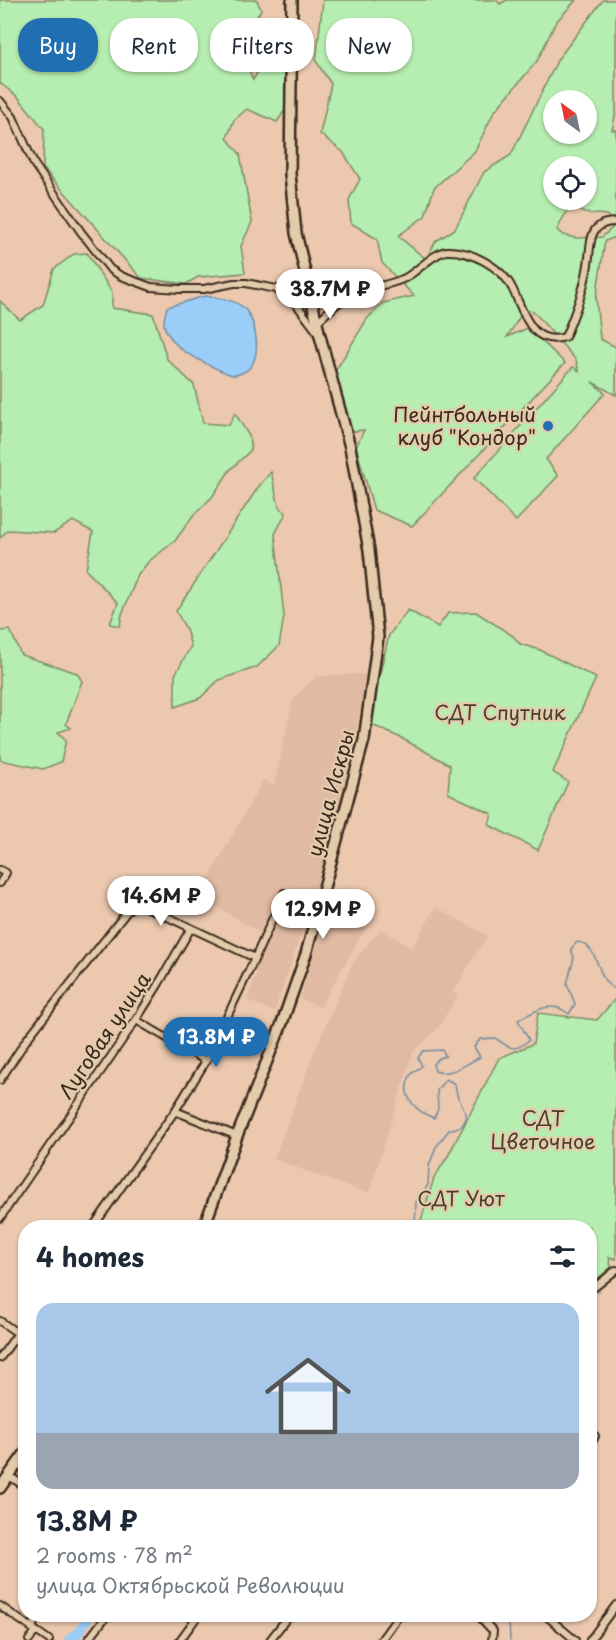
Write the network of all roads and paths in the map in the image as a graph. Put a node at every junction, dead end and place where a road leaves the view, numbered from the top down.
1 (292, 0) edge
2 (0, 101) edge
3 (616, 222) edge
4 (317, 322) junction
5 (320, 336) junction
6 (3, 872) edge
7 (0, 883) edge
8 (318, 910) junction
9 (191, 928) junction
10 (255, 958) junction
11 (136, 1020) junction
12 (206, 1061) junction
13 (0, 1080) edge
14 (175, 1111) junction
15 (237, 1136) junction
16 (0, 1218) edge
17 (98, 1220) edge
18 (207, 1220) edge
19 (616, 1270) edge
20 (597, 1285) edge
21 (0, 1321) edge
22 (18, 1333) joint
23 (0, 1358) edge
24 (18, 1463) edge
25 (9, 1476) junction
26 (18, 1482) edge
27 (0, 1488) edge
28 (616, 1605) edge
29 (0, 1606) edge
30 (18, 1618) edge
31 (24, 1622) edge
32 (36, 1622) edge
33 (102, 1622) edge
34 (193, 1622) edge
35 (284, 1622) edge
36 (394, 1622) edge
37 (485, 1622) edge
38 (554, 1622) edge
39 (34, 1629) junction
40 (30, 1640) edge
41 (49, 1640) edge
42 (88, 1640) edge
43 (180, 1640) edge
44 (270, 1640) edge
45 (381, 1640) edge
46 (492, 1640) edge
47 (576, 1640) edge
48 (590, 1640) edge

1 - 4 main road, улица Искры
2 - 5 street
3 - 4 street
4 - 5 main road, улица Искры
5 - 8 main road, улица Искры
6 - 7 street
8 - 10 street
8 - 15 main road, улица Искры
9 - 10 street
9 - 11 street, Луговая улица
9 - 13 street
10 - 12 street
11 - 12 street
11 - 16 street, Луговая улица
12 - 14 street
14 - 15 street
14 - 17 street
15 - 18 main road, улица Искры
19 - 20 street
21 - 22 street
22 - 23 street
24 - 25 main road
25 - 26 street
25 - 27 main road
28 - 48 street
29 - 30 street
31 - 39 street
32 - 39 street
33 - 42 street
34 - 43 street
35 - 44 street
36 - 45 street
37 - 46 street
38 - 47 street
39 - 40 street
39 - 41 street

